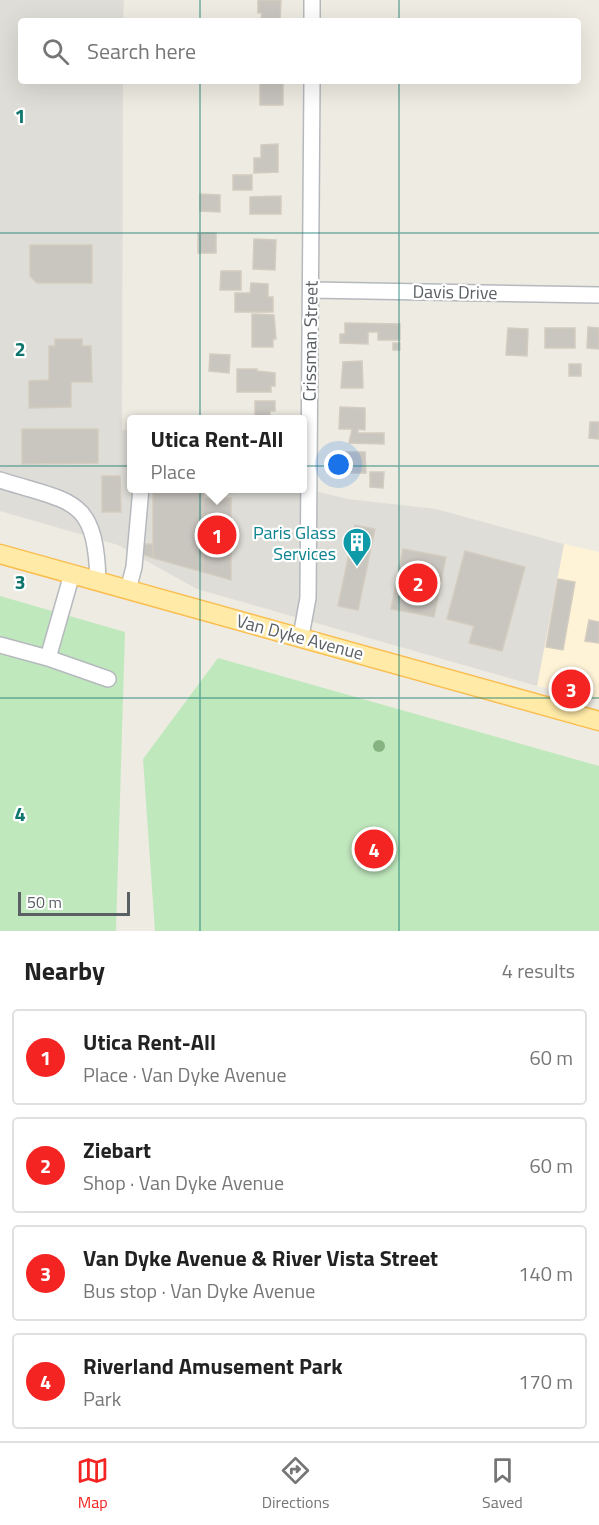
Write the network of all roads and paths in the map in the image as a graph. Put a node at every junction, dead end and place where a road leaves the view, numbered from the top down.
1 (312, 0) edge
2 (312, 18) edge
3 (312, 84) edge
4 (312, 290) junction
5 (599, 295) edge
6 (0, 480) edge
7 (141, 493) edge
8 (0, 554) edge
9 (72, 574) junction
10 (98, 582) junction
11 (128, 590) junction
12 (300, 636) junction
13 (0, 645) edge
14 (48, 658) junction
15 (108, 679) dead end
16 (599, 721) edge

1 - 2 street
3 - 4 street, Crissman Street
4 - 5 street, Davis Drive
4 - 12 street, Crissman Street
6 - 10 street
7 - 11 street
8 - 9 main road, Van Dyke Avenue
9 - 10 main road, Van Dyke Avenue
9 - 14 street
10 - 11 main road, Van Dyke Avenue
11 - 12 main road, Van Dyke Avenue
12 - 16 main road, Van Dyke Avenue
13 - 14 street
14 - 15 street

